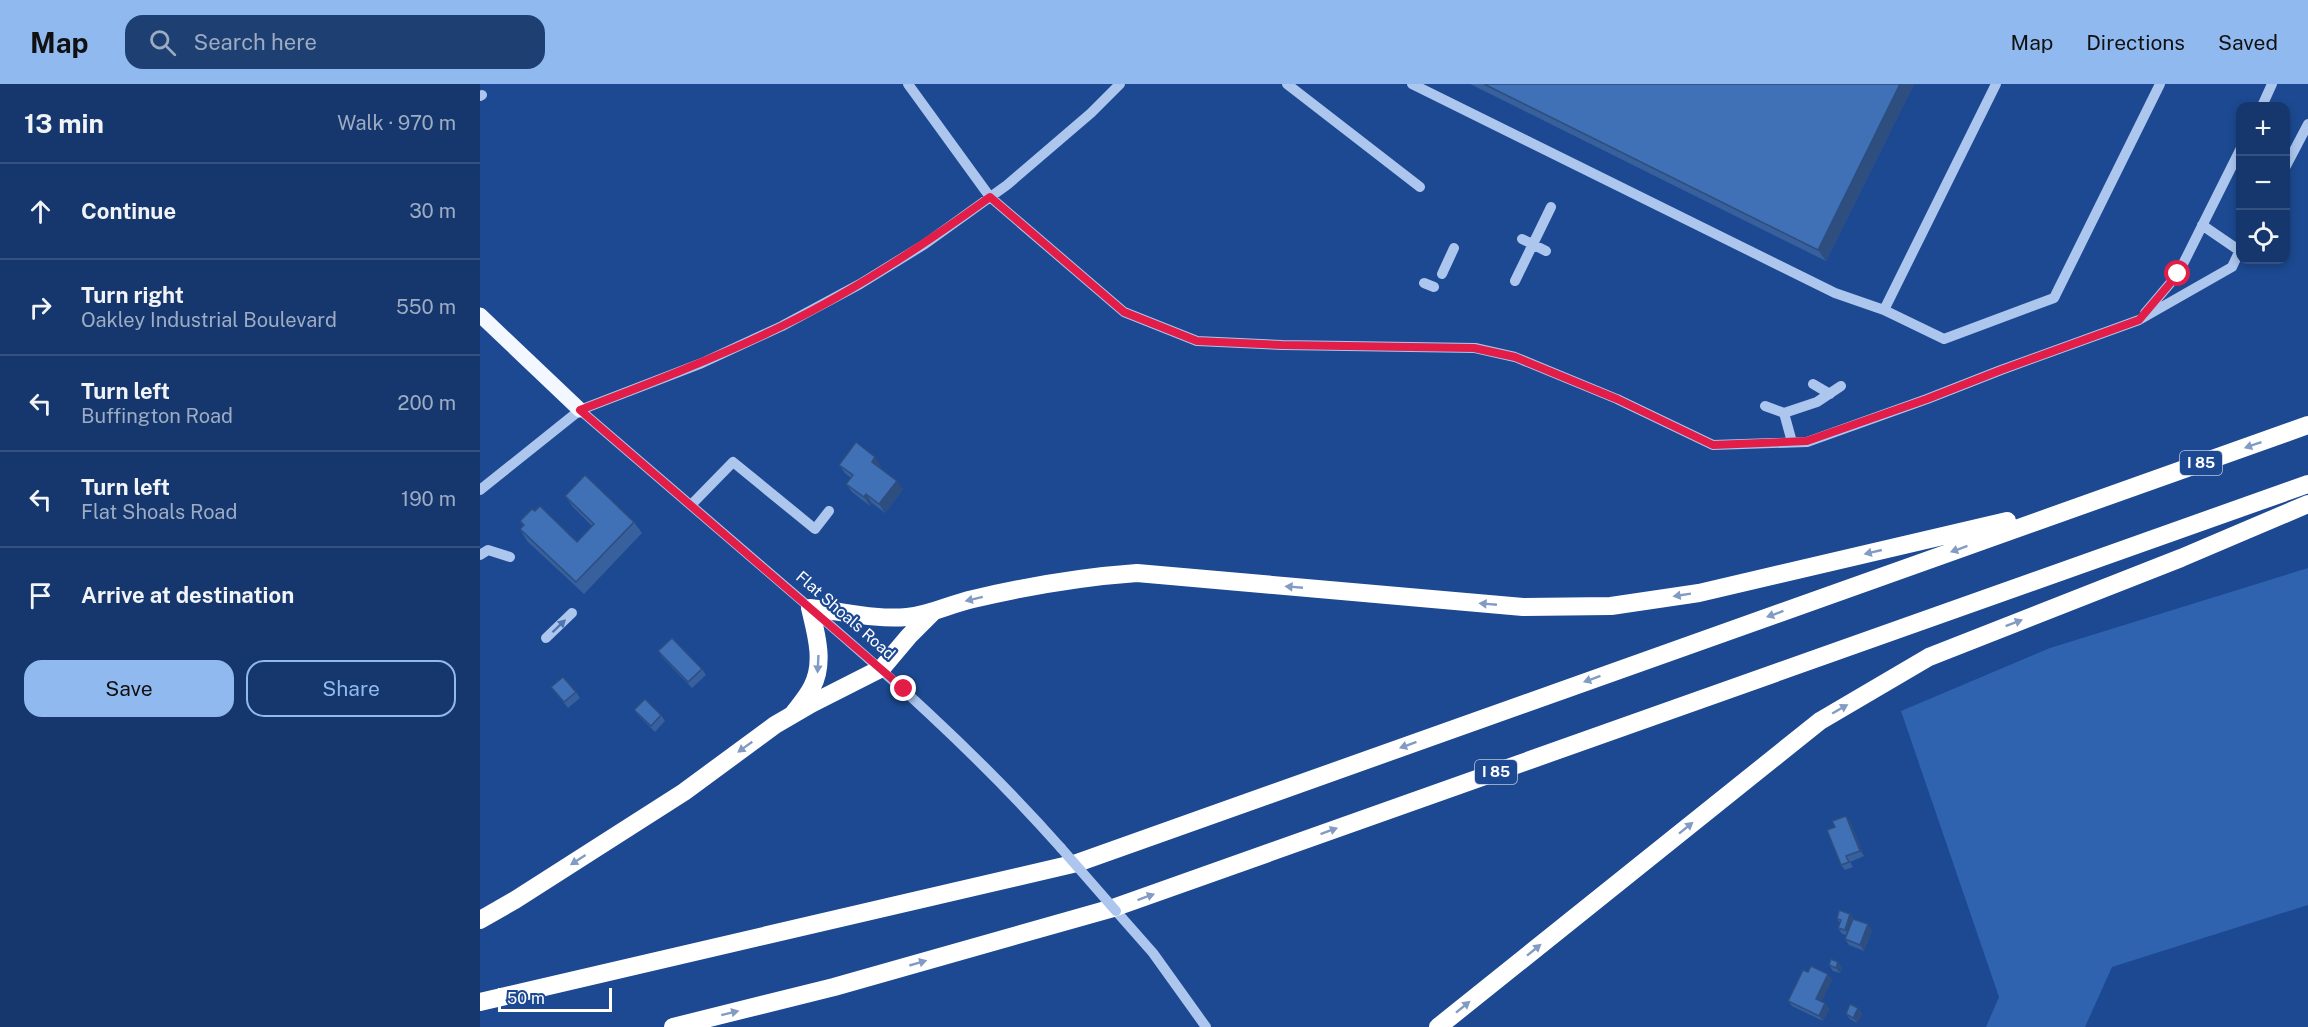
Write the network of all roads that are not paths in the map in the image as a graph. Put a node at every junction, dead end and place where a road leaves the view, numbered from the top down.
1 (908, 84) edge
2 (1120, 84) edge
3 (1287, 84) edge
4 (1412, 84) edge
5 (1996, 84) edge
6 (2160, 84) edge
7 (2272, 84) edge
8 (2264, 102) edge
9 (2308, 124) edge
10 (2305, 138) edge
11 (2238, 156) edge
12 (2290, 160) edge
13 (1420, 187) dead end
14 (990, 197) junction
15 (1551, 207) dead end
16 (2202, 225) junction
17 (1527, 242) junction
18 (2236, 247) edge
19 (1454, 248) dead end
20 (1546, 251) dead end
21 (2236, 258) edge
22 (1442, 273) dead end
23 (1515, 281) dead end
24 (1884, 310) junction
25 (480, 315) edge
26 (2139, 320) junction
27 (1813, 384) dead end
28 (1841, 387) dead end
29 (1830, 394) junction
30 (1765, 406) dead end
31 (580, 410) junction
32 (1784, 413) junction
33 (2308, 425) edge
34 (1792, 442) junction
35 (2308, 484) edge
36 (480, 490) edge
37 (2093, 501) junction
38 (2308, 504) edge
39 (691, 505) junction
40 (829, 511) dead end
41 (480, 555) edge
42 (510, 557) dead end
43 (810, 608) junction
44 (572, 613) dead end
45 (932, 613) junction
46 (546, 638) dead end
47 (882, 669) junction
48 (793, 714) junction
49 (480, 920) edge
50 (480, 1002) edge
51 (673, 1027) edge
52 (1206, 1027) edge
53 (1438, 1027) edge

1 - 14 street
2 - 14 street
3 - 13 street
4 - 24 street
5 - 24 street
6 - 24 street
7 - 8 street
9 - 10 street
10 - 12 street
11 - 16 street
14 - 31 street
14 - 34 street
15 - 17 street
16 - 18 street
16 - 26 street
17 - 20 street
17 - 23 street
19 - 22 street
21 - 26 street
25 - 31 main road, Flat Shoals Road
26 - 34 street
27 - 29 street
28 - 29 street
29 - 32 street
30 - 32 street
31 - 36 street
31 - 39 street, Flat Shoals Road
32 - 34 street
33 -> 37 highway, I 85
51 -> 35 highway, I 85
37 -> 45 highway
37 -> 50 highway, I 85
53 -> 38 highway
39 - 40 street
39 - 43 street, Flat Shoals Road
41 - 42 street
43 - 45 highway
43 - 47 street, Flat Shoals Road
43 -> 48 highway
46 -> 44 street
45 - 47 highway
47 - 48 highway
47 - 52 street, Flat Shoals Road, bridge
48 -> 49 highway

